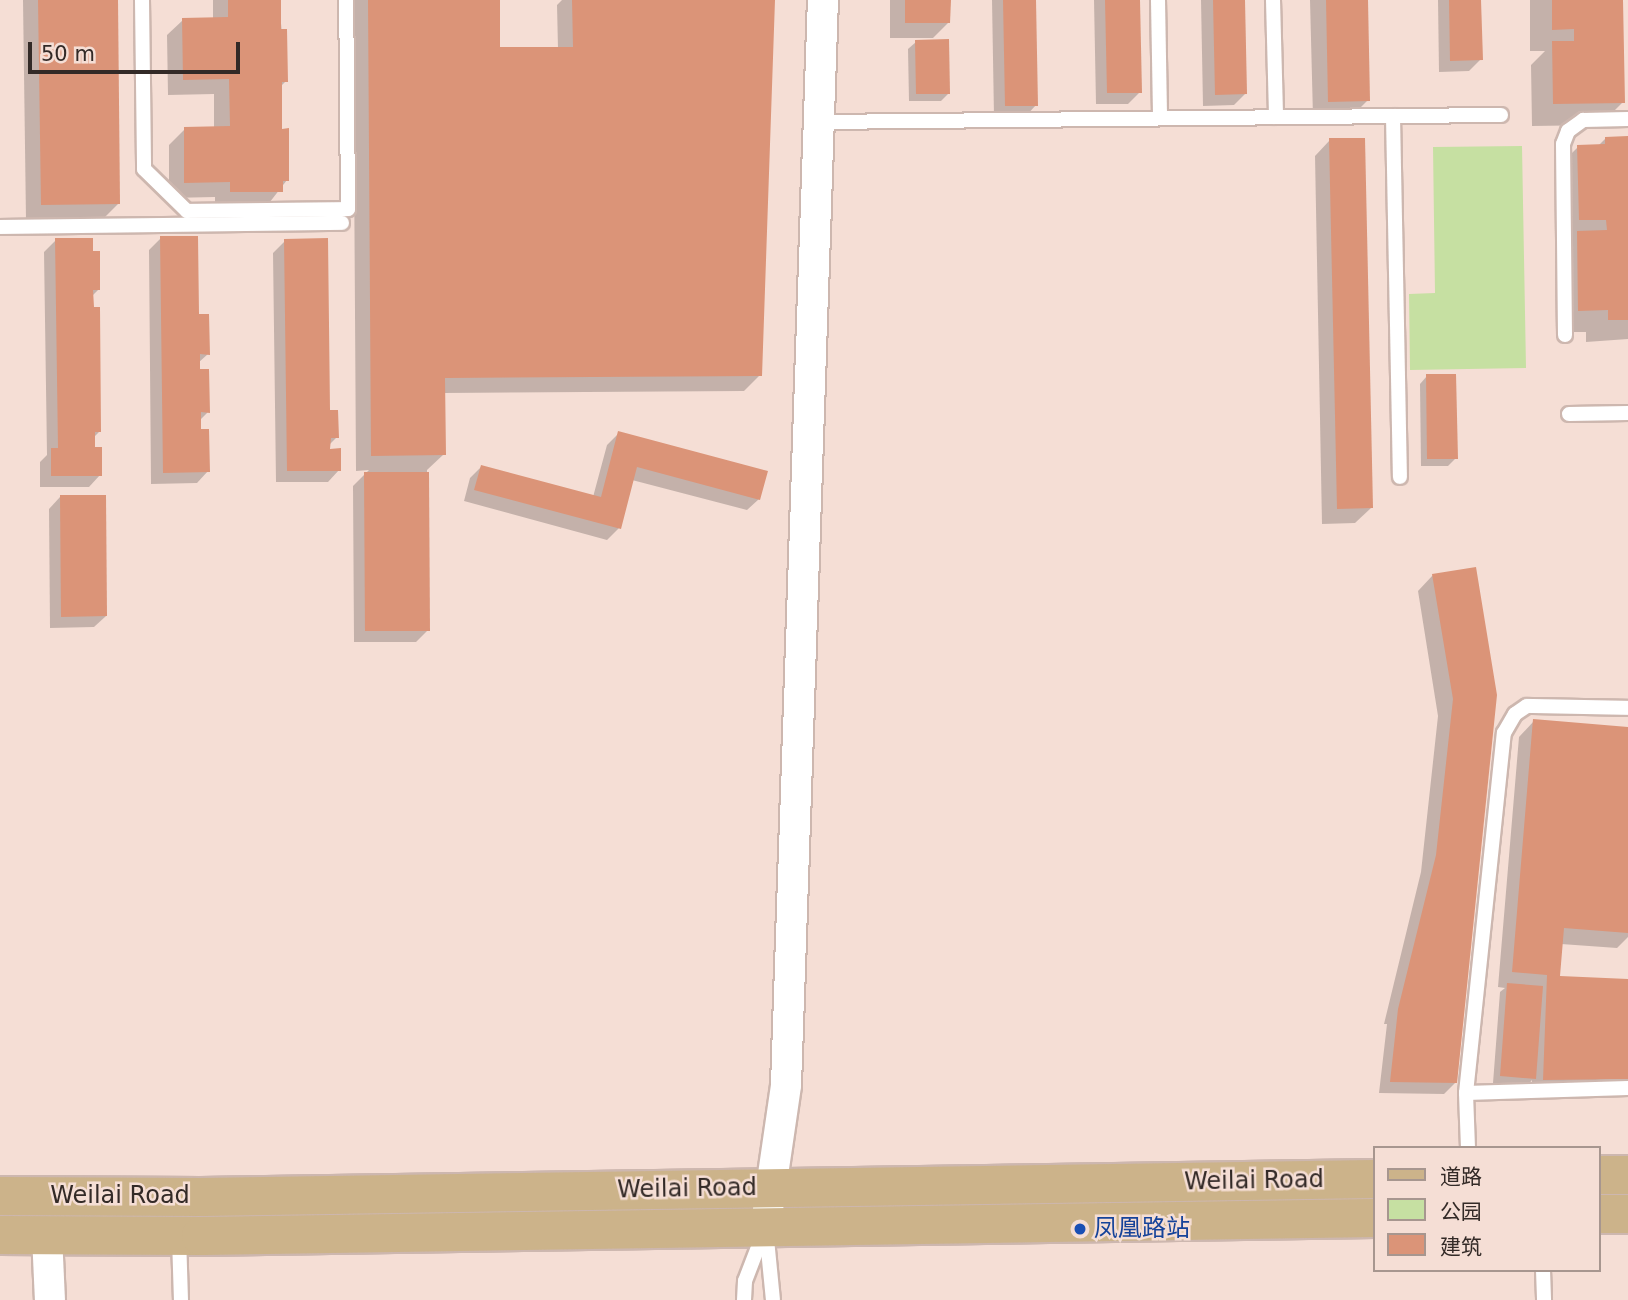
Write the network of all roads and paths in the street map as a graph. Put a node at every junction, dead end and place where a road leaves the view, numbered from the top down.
1 (142, 0) edge
2 (346, 0) edge
3 (823, 0) edge
4 (1158, 0) edge
5 (1273, 0) edge
6 (1501, 115) dead end
7 (1393, 116) junction
8 (1276, 117) junction
9 (1160, 118) junction
10 (1628, 119) edge
11 (819, 122) junction
12 (342, 223) dead end
13 (0, 227) edge
14 (1565, 335) dead end
15 (1628, 413) edge
16 (1569, 414) dead end
17 (1400, 477) dead end
18 (1628, 708) edge
19 (1628, 1088) edge
20 (1466, 1093) junction
21 (1468, 1146) edge
22 (1600, 1175) edge
23 (1628, 1175) edge
24 (1372, 1179) edge
25 (771, 1188) junction
26 (0, 1196) edge
27 (1600, 1214) edge
28 (1628, 1214) edge
29 (1372, 1218) edge
30 (765, 1227) junction
31 (0, 1235) edge
32 (47, 1235) junction
33 (179, 1236) junction
34 (1543, 1272) edge
35 (50, 1300) edge
36 (181, 1300) edge
37 (744, 1300) edge
38 (773, 1300) edge
39 (1544, 1300) edge

1 - 2 lane
3 - 11 street
4 - 9 lane
5 - 8 lane
6 - 7 lane
7 - 8 lane
7 - 17 lane
8 - 9 lane
9 - 11 lane
10 - 14 lane
11 - 25 street
12 - 13 lane
15 - 16 lane
18 - 20 lane
19 - 20 lane
20 - 21 lane
22 - 23 main road
24 - 25 main road, Weilai Road
25 - 26 main road, Weilai Road
25 - 30 street
27 - 28 main road
29 - 30 main road, Weilai Road
30 - 33 main road, Weilai Road
30 - 37 lane
30 - 38 lane
31 - 32 main road, Weilai Road
32 - 33 main road, Weilai Road
32 - 35 street
33 - 36 lane
34 - 39 lane

